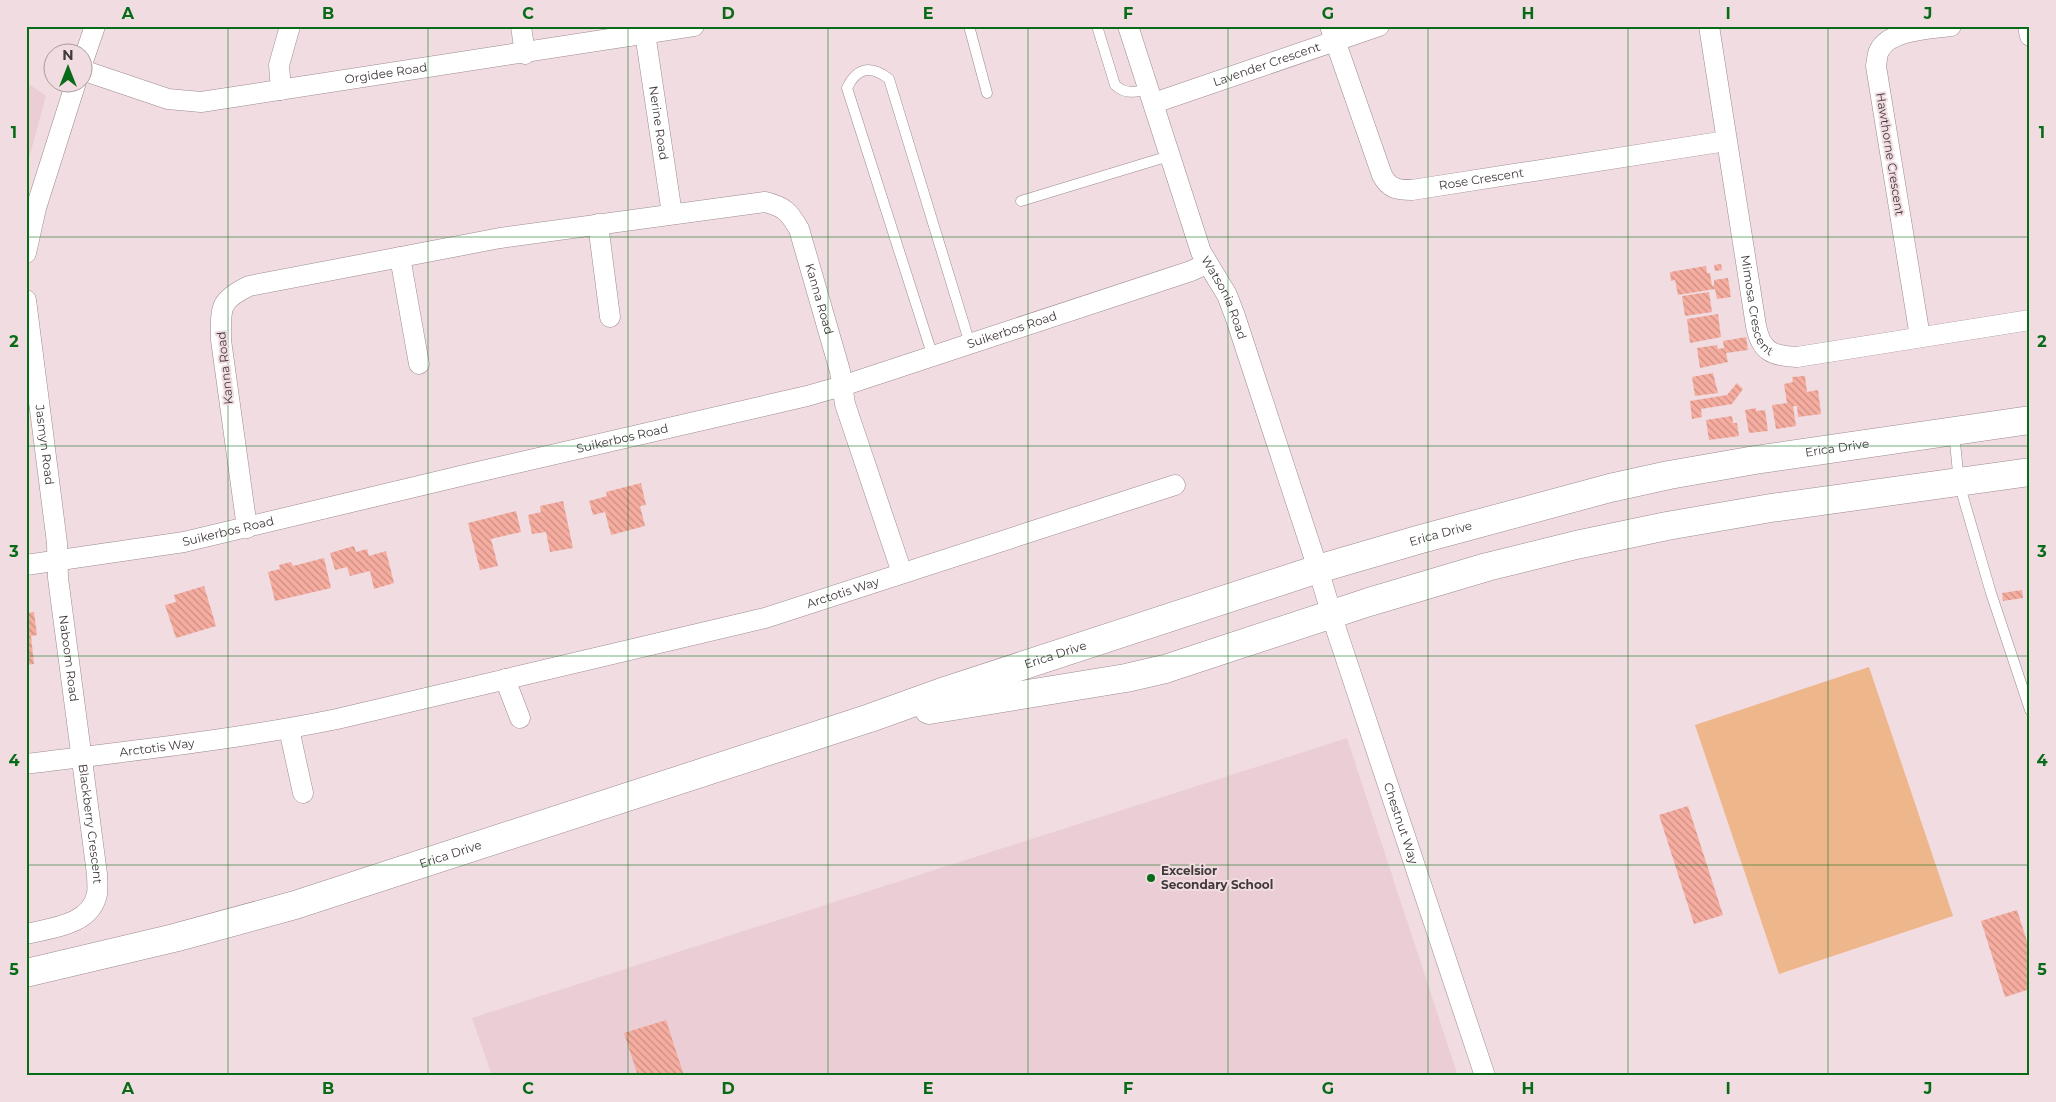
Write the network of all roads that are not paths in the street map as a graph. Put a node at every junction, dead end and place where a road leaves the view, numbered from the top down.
1 (95, 26) edge
2 (290, 26) edge
3 (521, 26) edge
4 (694, 26) edge
5 (969, 26) edge
6 (1097, 26) edge
7 (1128, 26) edge
8 (1379, 26) edge
9 (1709, 26) edge
10 (1951, 26) edge
11 (2028, 26) edge
12 (645, 34) junction
13 (1333, 34) edge
14 (2030, 36) edge
15 (90, 42) edge
16 (525, 54) junction
17 (92, 73) edge
18 (280, 90) junction
19 (73, 92) edge
20 (987, 93) dead end
21 (1152, 96) junction
22 (1726, 141) junction
23 (1169, 156) junction
24 (1021, 201) dead end
25 (672, 214) junction
26 (598, 224) junction
27 (26, 253) edge
28 (400, 257) junction
29 (1206, 264) junction
30 (26, 300) edge
31 (610, 317) dead end
32 (2030, 320) edge
33 (1920, 337) junction
34 (970, 344) junction
35 (29, 348) edge
36 (932, 356) junction
37 (419, 364) dead end
38 (842, 386) junction
39 (2030, 420) edge
40 (1954, 432) junction
41 (2030, 472) edge
42 (1959, 483) junction
43 (1175, 485) dead end
44 (247, 528) junction
45 (58, 561) junction
46 (26, 565) edge
47 (1318, 569) junction
48 (902, 573) junction
49 (1332, 614) junction
50 (505, 679) junction
51 (2030, 710) edge
52 (520, 718) dead end
53 (870, 718) junction
54 (289, 729) junction
55 (82, 757) junction
56 (26, 764) edge
57 (303, 793) dead end
58 (26, 934) edge
59 (26, 973) edge
60 (1485, 1076) edge

1 - 15 street
2 - 18 street
3 - 16 street
4 - 12 street, Orgidee Road
5 - 20 lane
6 - 21 lane
7 - 21 street, Watsonia Road
8 - 13 street, Lavender Crescent
9 - 22 street, Mimosa Crescent
10 - 33 street, Hawthorne Crescent
11 - 14 street
12 - 16 street, Orgidee Road
12 - 25 street, Nerine Road
13 - 21 street, Lavender Crescent
13 - 22 street, Rose Crescent
16 - 18 street, Orgidee Road
17 - 18 street, Orgidee Road
19 - 27 street
21 - 23 street, Watsonia Road
22 - 33 street, Mimosa Crescent
23 - 24 lane
23 - 29 street, Watsonia Road
25 - 26 street, Kanna Road
25 - 38 street, Kanna Road
26 - 28 street, Kanna Road
26 - 31 street
28 - 37 street
28 - 44 street, Kanna Road
29 - 34 street, Suikerbos Road
29 - 47 street, Watsonia Road
30 - 35 street, Jasmyn Road
32 - 33 street, Mimosa Crescent
34 - 36 street, Suikerbos Road
34 - 36 lane
35 - 45 street, Jasmyn Road
36 - 38 street, Suikerbos Road
38 - 44 street, Suikerbos Road
38 - 48 street, Kanna Road
39 - 40 main road, Erica Drive
40 - 42 lane
40 - 47 main road, Erica Drive
41 - 42 main road, Erica Drive
42 - 49 main road, Erica Drive
42 - 51 lane
43 - 48 street, Arctotis Way
44 - 45 street, Suikerbos Road
45 - 46 street, Suikerbos Road
45 - 55 street, Naboom Road
47 - 49 street, Chestnut Way
47 - 53 main road, Erica Drive
48 - 50 street, Arctotis Way
49 - 53 main road, Erica Drive
49 - 60 street, Chestnut Way
50 - 52 street
50 - 54 street, Arctotis Way
53 - 59 main road, Erica Drive
54 - 55 street, Arctotis Way
54 - 57 street
55 - 56 street, Arctotis Way
55 - 58 street, Blackberry Crescent

